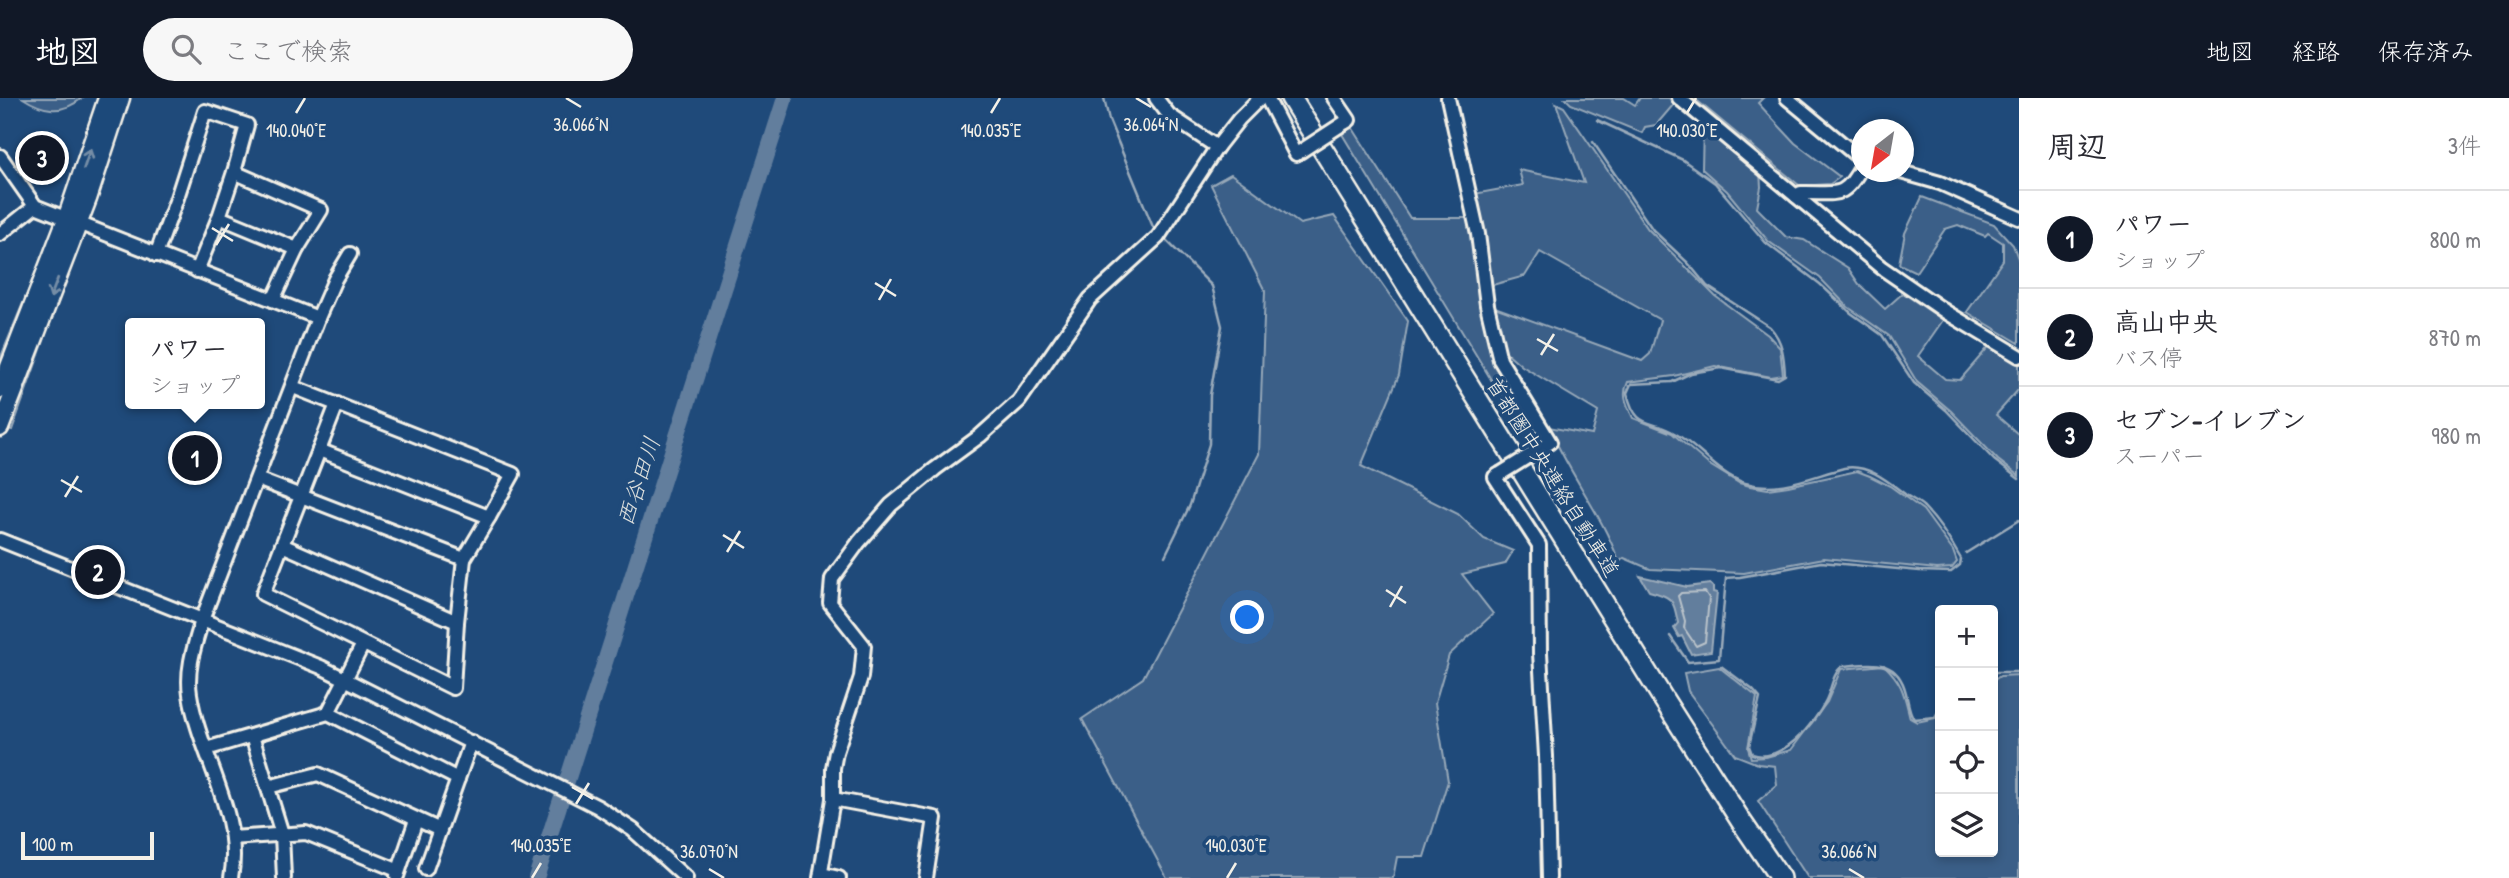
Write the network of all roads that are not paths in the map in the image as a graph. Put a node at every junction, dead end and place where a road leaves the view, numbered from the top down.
1 (107, 98) edge
2 (121, 98) edge
3 (208, 98) edge
4 (1156, 98) edge
5 (1260, 98) edge
6 (1267, 98) edge
7 (1291, 98) edge
8 (1307, 98) edge
9 (1334, 98) edge
10 (1448, 98) edge
11 (1679, 98) edge
12 (1787, 98) edge
13 (205, 111) junction
14 (1217, 147) junction
15 (1851, 152) edge
16 (0, 156) edge
17 (233, 172) junction
18 (1914, 176) edge
19 (1853, 182) edge
20 (1796, 196) junction
21 (34, 206) junction
22 (219, 217) junction
23 (2019, 218) edge
24 (72, 222) junction
25 (0, 234) edge
26 (298, 248) junction
27 (350, 254) dead end
28 (156, 255) junction
29 (197, 271) junction
30 (273, 300) junction
31 (318, 318) junction
32 (2019, 356) edge
33 (293, 387) junction
34 (0, 390) edge
35 (337, 404) junction
36 (0, 428) edge
37 (319, 450) junction
38 (257, 479) junction
39 (301, 496) junction
40 (489, 517) junction
41 (0, 540) edge
42 (282, 545) junction
43 (464, 559) junction
44 (202, 620) junction
45 (457, 622) junction
46 (363, 644) junction
47 (345, 679) junction
48 (328, 713) junction
49 (252, 736) junction
50 (471, 743) junction
51 (206, 749) junction
52 (458, 779) junction
53 (268, 787) junction
54 (834, 799) junction
55 (416, 820) junction
56 (440, 830) junction
57 (282, 834) junction
58 (232, 838) junction
59 (426, 869) dead end
60 (397, 874) edge
61 (821, 876) edge
62 (231, 878) edge
63 (284, 878) edge
64 (686, 878) edge
65 (839, 878) edge
66 (926, 878) edge
67 (1549, 878) edge
68 (1780, 878) edge
69 (1788, 878) edge

24 -> 1 main road
2 - 24 main road
3 - 13 street
4 - 14 street
5 - 14 street
6 - 9 street, bridge
7 - 68 highway, 首都圏中央連絡自動車道
8 - 69 highway, 首都圏中央連絡自動車道
10 - 67 street, bridge
11 - 20 street
12 - 15 street
13 - 17 street
13 - 28 street
14 - 54 street
16 - 21 street
17 - 22 street
17 - 26 street
18 - 23 street
19 - 20 street
20 - 32 street
21 - 24 street
21 - 25 street
22 - 26 street
22 - 29 street
24 - 28 street
24 - 34 main road
24 -> 36 main road
26 - 30 street
27 - 31 street
28 - 29 street
29 - 30 street
30 - 31 street
31 - 33 street
33 - 35 street
33 - 38 street
35 - 37 street
35 - 40 street
37 - 39 street
37 - 40 street
38 - 39 street
38 - 44 street
39 - 42 street
39 - 43 street
40 - 43 street
41 - 44 street
42 - 45 street
42 - 46 street
43 - 45 street
44 - 47 street
44 - 51 street
45 - 46 street
46 - 47 street
47 - 48 street
47 - 50 street
48 - 49 street
48 - 52 street
49 - 51 street
49 - 53 street
50 - 52 street
50 - 64 street
51 - 58 street
52 - 56 street
53 - 55 street
53 - 57 street
54 - 61 street
54 - 66 street
55 - 56 street
55 - 60 street
56 - 59 street
57 - 58 street
57 - 60 street
57 - 63 street
58 - 62 street
61 - 65 street

